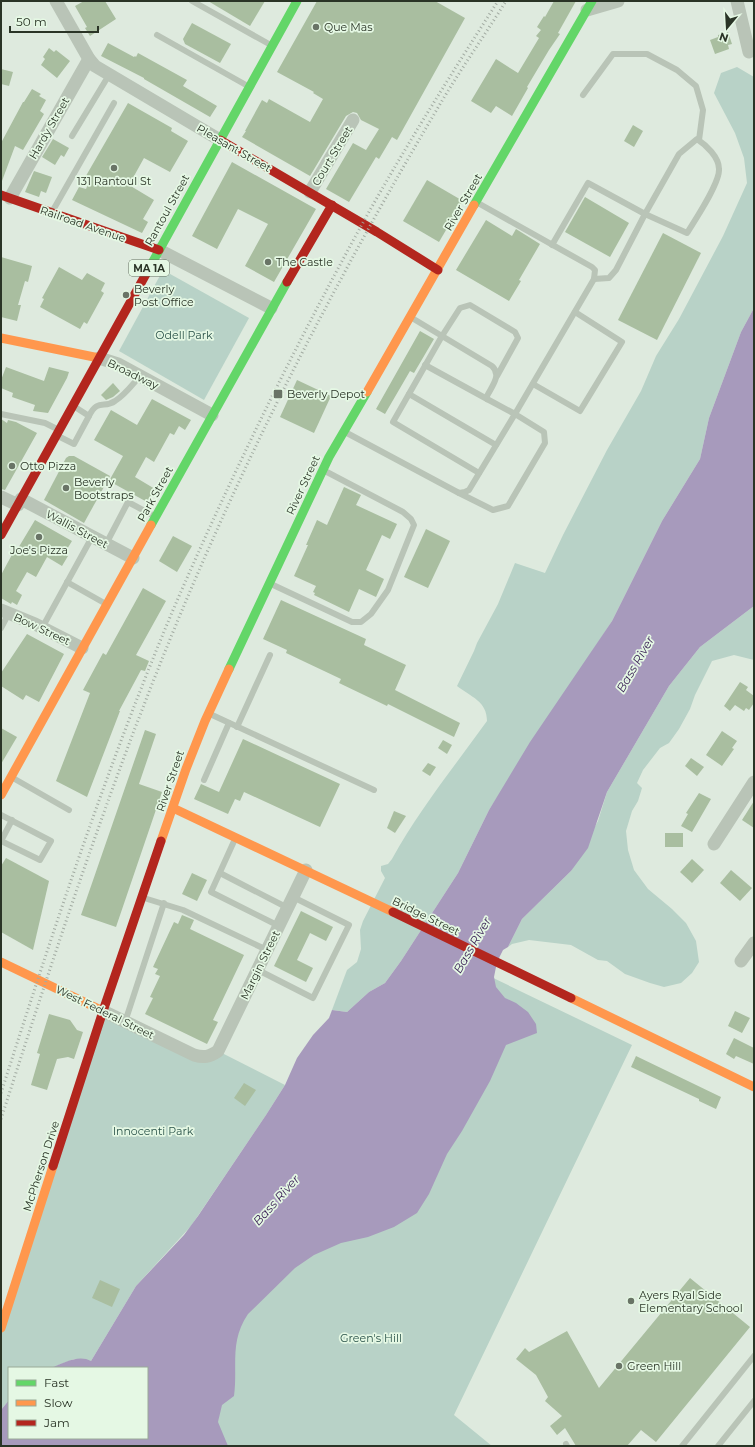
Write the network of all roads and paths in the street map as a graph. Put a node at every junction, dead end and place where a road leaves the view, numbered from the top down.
1 (56, 1) edge
2 (192, 1) edge
3 (297, 1) edge
4 (618, 1) edge
5 (737, 1) edge
6 (589, 6) edge
7 (157, 35) dead end
8 (272, 46) junction
9 (750, 52) dead end
10 (89, 59) junction
11 (109, 75) junction
12 (249, 87) junction
13 (583, 95) dead end
14 (114, 103) dead end
15 (353, 120) dead end
16 (72, 136) dead end
17 (220, 140) junction
18 (699, 140) junction
19 (310, 192) junction
20 (5, 196) edge
21 (477, 202) junction
22 (332, 205) junction
23 (51, 213) junction
24 (645, 214) junction
25 (550, 243) junction
26 (159, 250) junction
27 (438, 270) junction
28 (594, 279) junction
29 (271, 308) junction
30 (575, 312) junction
31 (410, 317) junction
32 (442, 336) junction
33 (1, 338) edge
34 (100, 358) junction
35 (425, 366) junction
36 (140, 376) junction
37 (497, 376) junction
38 (533, 384) junction
39 (409, 394) junction
40 (487, 399) junction
41 (73, 406) junction
42 (1, 414) edge
43 (515, 414) junction
44 (212, 415) junction
45 (89, 416) junction
46 (344, 431) junction
47 (58, 432) junction
48 (496, 445) junction
49 (323, 470) junction
50 (479, 473) junction
51 (459, 493) junction
52 (1, 497) edge
53 (19, 502) junction
54 (156, 517) junction
55 (1, 535) edge
56 (92, 537) junction
57 (106, 544) junction
58 (133, 558) junction
59 (67, 582) junction
60 (270, 584) junction
61 (106, 605) junction
62 (5, 612) edge
63 (1, 628) edge
64 (42, 628) junction
65 (82, 648) junction
66 (270, 654) dead end
67 (209, 714) junction
68 (229, 723) junction
69 (237, 727) junction
70 (11, 777) junction
71 (204, 780) dead end
72 (754, 782) edge
73 (374, 790) dead end
74 (1, 795) edge
75 (173, 808) junction
76 (69, 810) dead end
77 (1, 814) edge
78 (12, 820) junction
79 (236, 837) junction
80 (714, 844) dead end
81 (306, 870) junction
82 (220, 873) junction
83 (142, 898) junction
84 (164, 903) junction
85 (290, 903) junction
86 (279, 926) junction
87 (754, 943) edge
88 (267, 950) junction
89 (741, 961) dead end
90 (1, 962) edge
91 (258, 970) junction
92 (103, 1011) junction
93 (125, 1022) junction
94 (211, 1056) joint
95 (754, 1087) edge
96 (1, 1328) edge
97 (754, 1356) edge
98 (754, 1401) edge
99 (682, 1446) edge
100 (718, 1446) edge

1 - 10 street, Pleasant Street
2 - 8 lane
3 - 8 main road, Rantoul Street / MA 1A
4 - 6 street
5 - 9 street
6 - 21 main road, River Street
7 - 12 lane
8 - 12 main road, Rantoul Street / MA 1A
10 - 11 street, Pleasant Street
10 - 20 street, Hardy Street
11 - 16 lane
11 - 17 street, Pleasant Street
12 - 17 main road, Rantoul Street / MA 1A
13 - 18 lane
14 - 23 lane
15 - 19 street, Court Street
17 - 19 main road, Pleasant Street
17 - 26 main road, Rantoul Street / MA 1A
18 - 24 lane
18 - 24 lane
19 - 22 main road, Pleasant Street
20 - 23 main road, Railroad Avenue
21 - 25 lane
21 - 27 main road, River Street
22 - 27 main road, Pleasant Street
22 - 29 main road, Park Street
23 - 26 main road, Railroad Avenue
24 - 25 lane
24 - 28 lane
25 - 28 lane
26 - 29 street, Railroad Avenue
26 - 34 main road, Rantoul Street / MA 1A
27 - 31 main road, River Street
28 - 30 lane
29 - 44 main road, Park Street
30 - 38 lane
30 - 38 lane
31 - 32 lane
31 - 46 main road, River Street
32 - 35 lane
32 - 37 lane
32 - 37 lane
33 - 34 main road, Broadway
34 - 36 street, Broadway
34 - 41 main road, Rantoul Street / MA 1A
35 - 39 lane
35 - 40 lane
36 - 44 street, Broadway
36 - 45 lane
37 - 40 lane
38 - 43 lane
39 - 48 lane
39 - 50 lane
40 - 43 lane
41 - 45 lane
41 - 47 main road, Rantoul Street / MA 1A
42 - 47 lane
43 - 48 lane
43 - 51 lane
44 - 54 main road, Park Street
45 - 47 lane
46 - 49 main road, River Street
46 - 51 lane
47 - 53 main road, Rantoul Street / MA 1A
48 - 50 lane
49 - 60 main road, River Street
49 - 60 lane
50 - 51 lane
52 - 53 street, Wallis Street
53 - 55 main road, Rantoul Street / MA 1A
53 - 56 street, Wallis Street
54 - 57 lane
54 - 58 main road, Park Street
56 - 57 street, Wallis Street
56 - 59 lane
57 - 58 street, Wallis Street
58 - 61 main road, Park Street
59 - 61 lane
59 - 64 lane
60 - 67 main road, River Street
61 - 65 main road, Park Street
62 - 63 lane
62 - 64 street, Bow Street
64 - 65 street, Bow Street
65 - 70 main road, Park Street
66 - 69 lane
67 - 68 lane
67 - 75 main road, River Street
68 - 69 lane
68 - 71 lane
69 - 73 lane
70 - 74 main road, Park Street
70 - 76 lane
72 - 80 street
75 - 79 main road, Bridge Street
75 - 83 main road, River Street
77 - 78 lane
78 - 78 lane
79 - 81 main road, Bridge Street
79 - 82 lane
81 - 85 street, Margin Street
81 - 95 main road, Bridge Street
82 - 85 lane
82 - 86 lane
83 - 84 lane
83 - 92 main road, River Street
84 - 88 lane
84 - 93 lane
85 - 86 street, Margin Street
85 - 91 lane
86 - 88 street, Margin Street
87 - 89 street
88 - 91 street, Margin Street
90 - 92 main road, West Federal Street
91 - 94 street, Margin Street
92 - 93 street, West Federal Street
92 - 96 main road, McPherson Drive
93 - 94 street, West Federal Street
97 - 99 lane
98 - 100 lane

